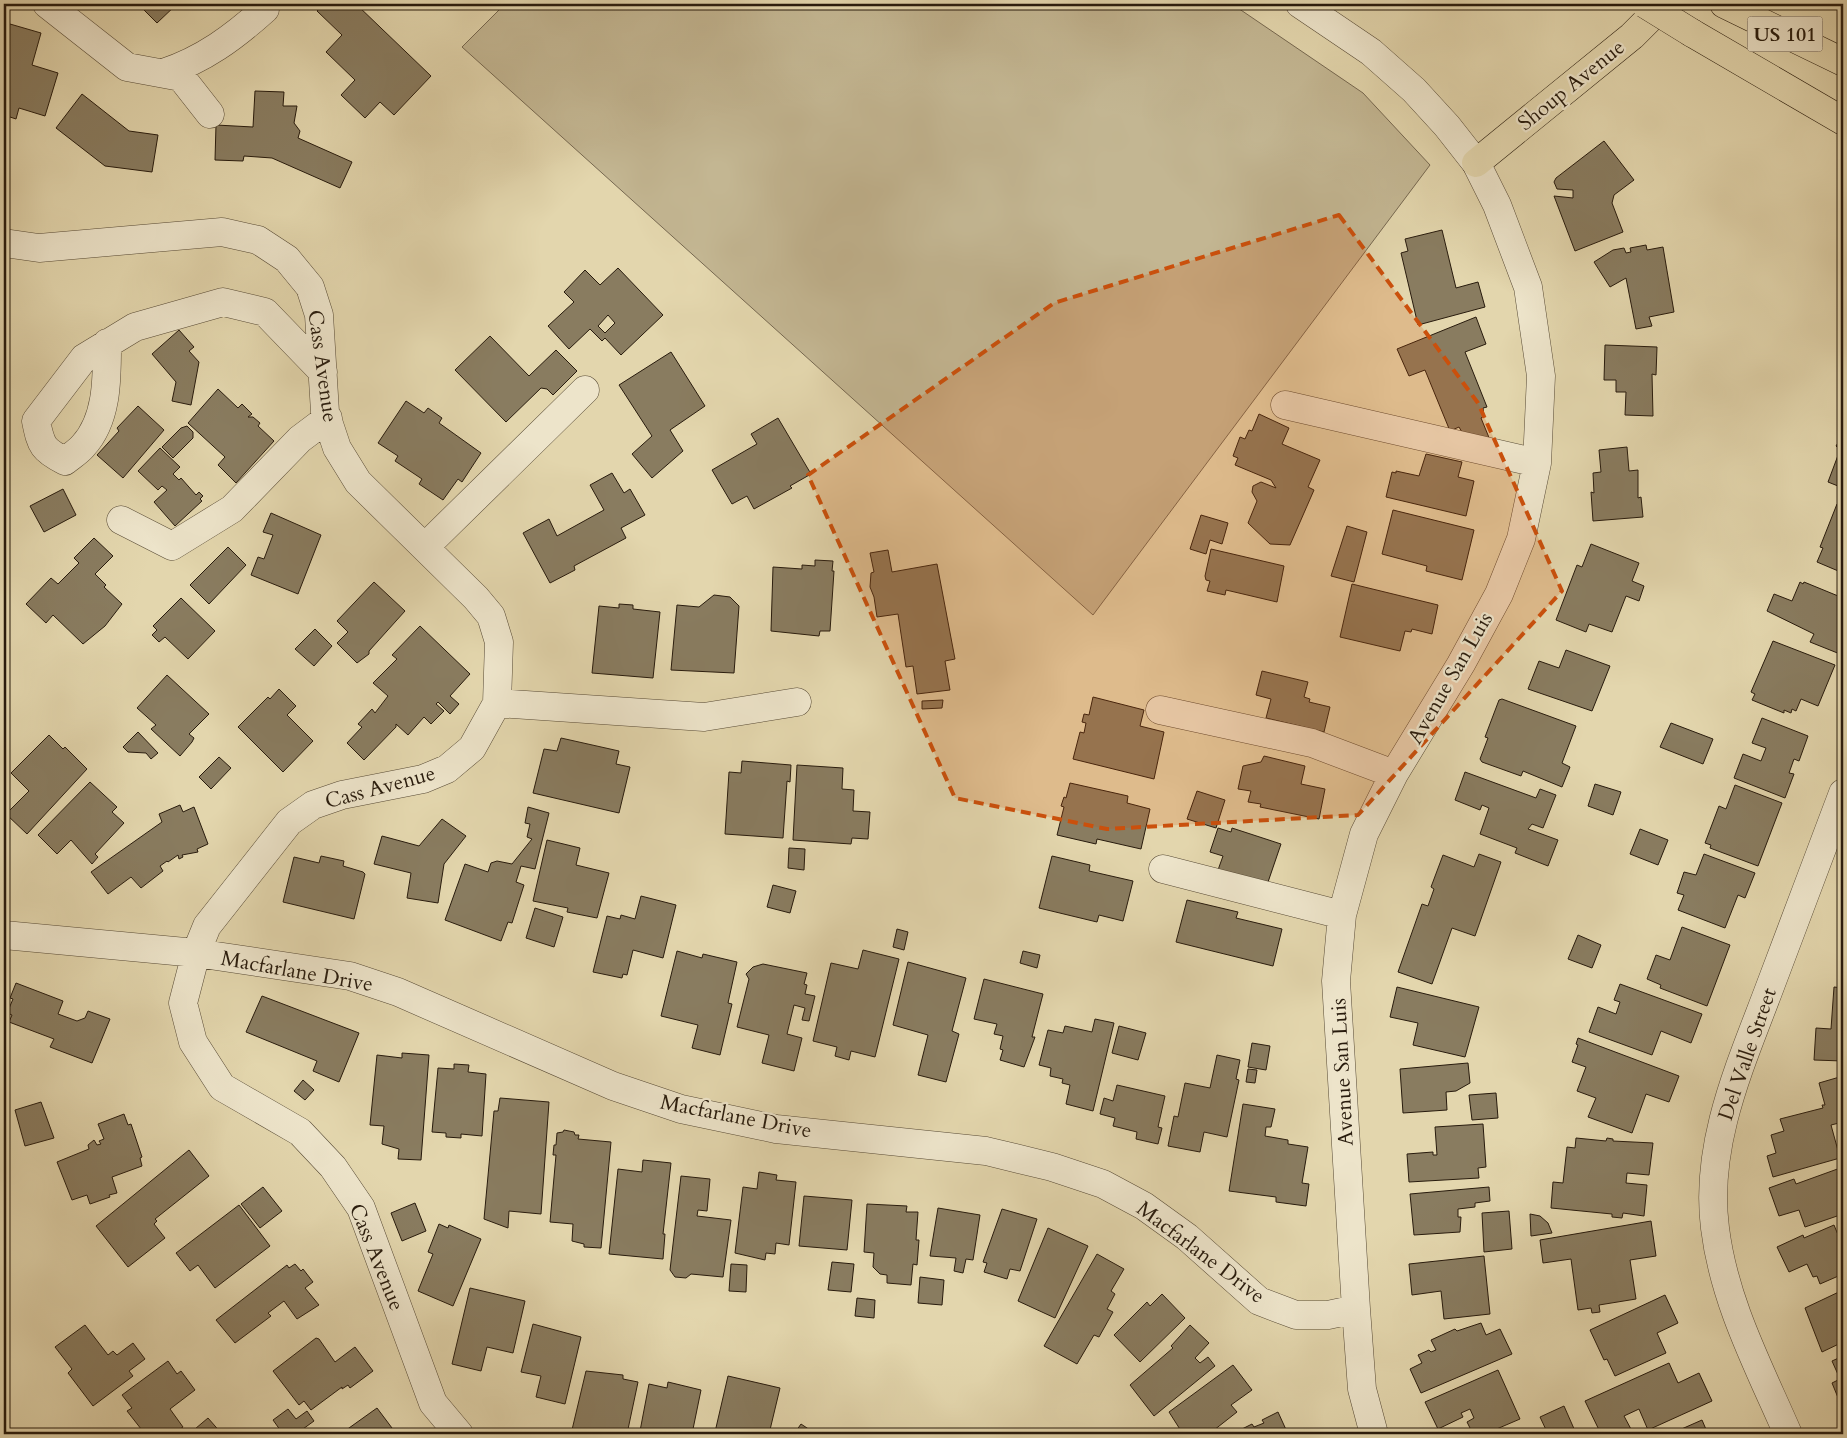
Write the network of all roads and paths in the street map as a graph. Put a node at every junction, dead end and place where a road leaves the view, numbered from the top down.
1 (47, 4) edge
2 (1300, 4) edge
3 (1644, 4) edge
4 (1664, 4) edge
5 (1725, 4) edge
6 (265, 9) dead end
7 (1843, 62) edge
8 (163, 73) junction
9 (210, 114) dead end
10 (1843, 121) edge
11 (1476, 163) junction
12 (4, 244) edge
13 (107, 343) dead end
14 (323, 372) junction
15 (585, 390) dead end
16 (1285, 405) dead end
17 (328, 418) junction
18 (1537, 462) junction
19 (122, 520) dead end
20 (425, 547) junction
21 (797, 702) dead end
22 (497, 703) junction
23 (1160, 710) dead end
24 (1394, 774) junction
25 (1843, 793) edge
26 (1163, 869) dead end
27 (1342, 915) junction
28 (4, 935) edge
29 (196, 953) junction
30 (1356, 1309) junction
31 (1365, 1431) edge
32 (458, 1434) edge
33 (1788, 1434) edge

1 - 8 street
2 - 11 street, Avenue San Luis
3 - 10 main road, bridge
4 - 11 main road, Shoup Avenue
5 - 7 main road, US 101
6 - 8 street
8 - 9 street
11 - 18 street, Avenue San Luis
12 - 14 street, Cass Avenue
13 - 14 street
14 - 17 street, Cass Avenue
15 - 20 street
16 - 18 street
17 - 19 street
17 - 20 street, Cass Avenue
18 - 24 street, Avenue San Luis
20 - 22 street, Cass Avenue
21 - 22 street
22 - 29 street, Cass Avenue
23 - 24 street
24 - 27 street, Avenue San Luis
25 - 33 street, Del Valle Street
26 - 27 street
27 - 30 street, Avenue San Luis
28 - 29 street, Macfarlane Drive
29 - 30 street, Macfarlane Drive
29 - 32 street, Cass Avenue
30 - 31 street, Avenue San Luis

